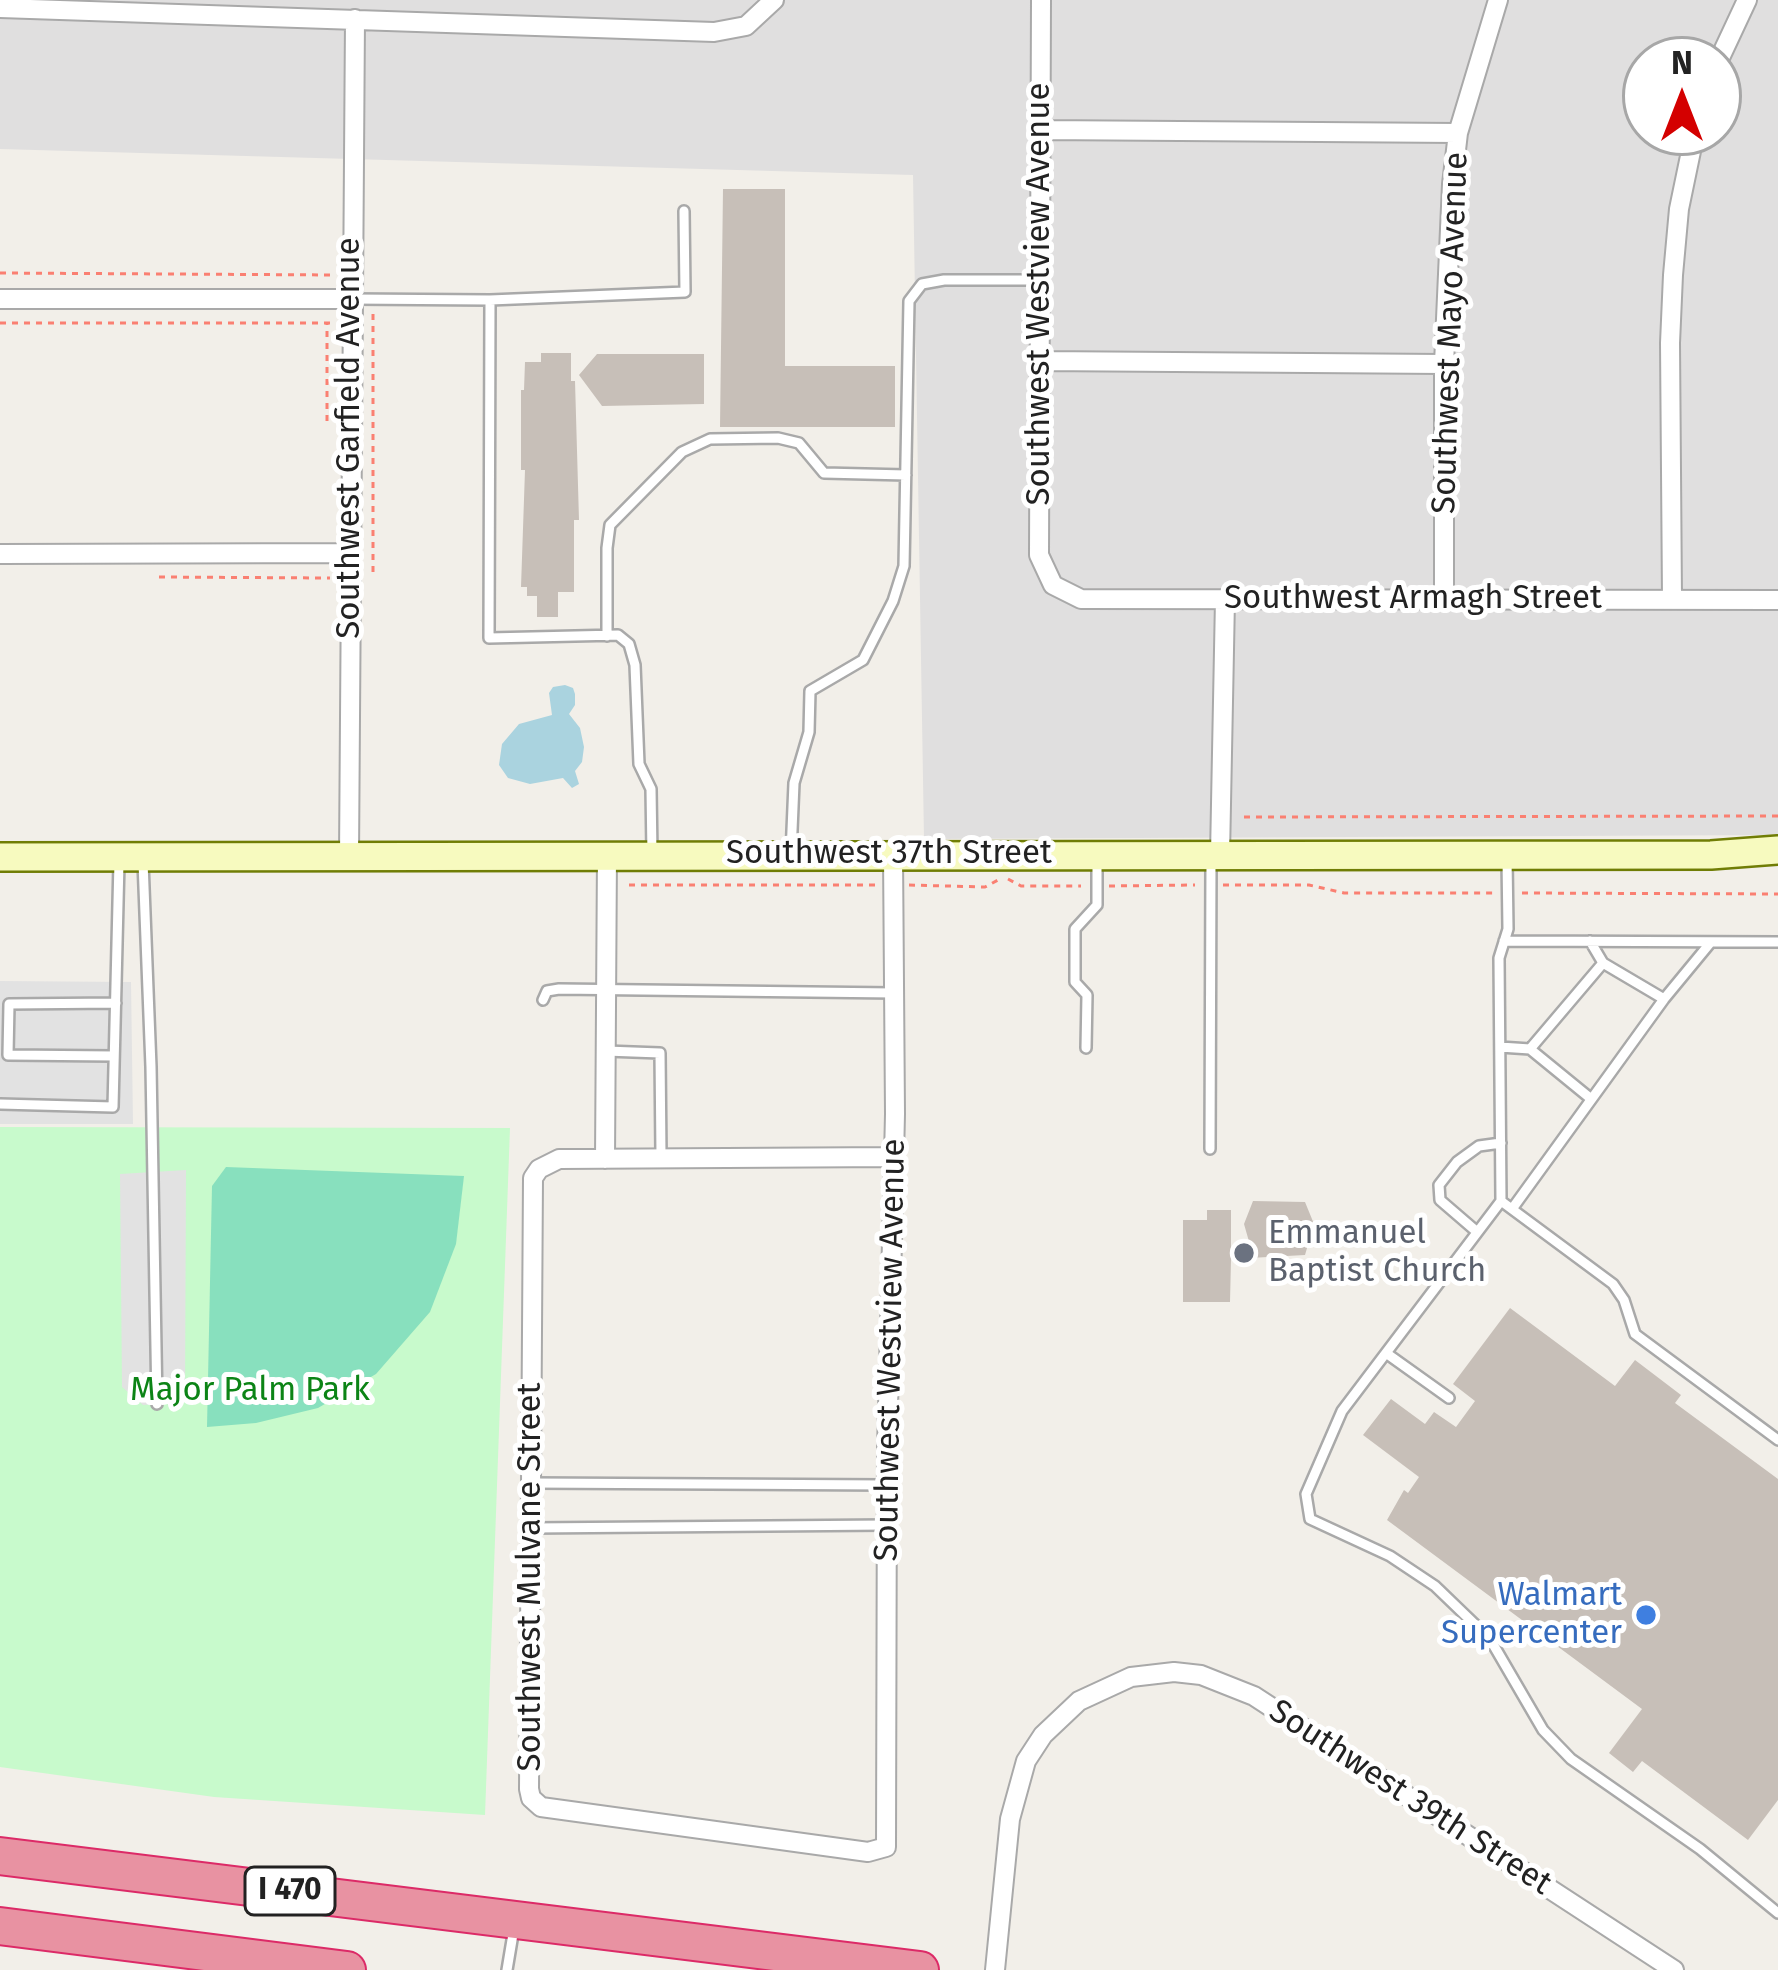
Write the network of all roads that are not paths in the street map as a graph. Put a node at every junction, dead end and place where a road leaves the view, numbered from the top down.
1 (774, 0) edge
2 (1042, 0) edge
3 (1498, 0) edge
4 (1747, 0) edge
5 (0, 8) edge
6 (355, 20) junction
7 (1730, 36) edge
8 (1041, 130) junction
9 (1458, 133) junction
10 (1690, 156) edge
11 (684, 211) dead end
12 (1040, 280) junction
13 (351, 298) junction
14 (0, 299) edge
15 (490, 300) junction
16 (1040, 362) junction
17 (1444, 364) junction
18 (907, 475) junction
19 (350, 553) junction
20 (0, 554) edge
21 (1052, 585) joint
22 (1225, 599) junction
23 (1444, 599) junction
24 (1672, 599) junction
25 (1778, 600) edge
26 (607, 636) junction
27 (1778, 850) edge
28 (607, 854) junction
29 (652, 854) junction
30 (791, 854) junction
31 (893, 854) junction
32 (1097, 854) junction
33 (1507, 854) junction
34 (1216, 855) junction
35 (349, 856) junction
36 (0, 857) edge
37 (131, 857) junction
38 (1504, 941) junction
39 (1590, 941) junction
40 (1711, 942) junction
41 (1778, 942) edge
42 (1603, 963) junction
43 (607, 989) junction
44 (894, 992) junction
45 (1664, 999) junction
46 (543, 1000) dead end
47 (116, 1004) junction
48 (1500, 1047) junction
49 (1086, 1048) dead end
50 (1530, 1049) junction
51 (606, 1051) junction
52 (114, 1056) junction
53 (1590, 1098) junction
54 (0, 1104) edge
55 (1501, 1143) junction
56 (1210, 1149) dead end
57 (894, 1157) junction
58 (661, 1158) junction
59 (605, 1159) junction
60 (1501, 1201) junction
61 (1512, 1209) junction
62 (1476, 1231) junction
63 (1386, 1353) junction
64 (1449, 1398) dead end
65 (157, 1404) dead end
66 (1778, 1440) edge
67 (532, 1483) junction
68 (887, 1485) junction
69 (886, 1525) junction
70 (532, 1528) junction
71 (886, 1847) joint
72 (0, 1856) edge
73 (1778, 1913) edge
74 (515, 1919) junction
75 (0, 1926) edge
76 (347, 1970) edge
77 (507, 1970) edge
78 (920, 1970) edge
79 (995, 1970) edge
80 (1674, 1970) edge

1 - 6 street
2 - 8 street, Southwest Westview Avenue
3 - 9 street, Southwest Mayo Avenue
4 - 7 street
5 - 6 street
6 - 13 street, Southwest Garfield Avenue
8 - 9 street
8 - 12 street, Southwest Westview Avenue
9 - 17 street, Southwest Mayo Avenue
10 - 24 street
11 - 15 lane
12 - 16 street, Southwest Westview Avenue
12 - 18 lane
13 - 14 street
13 - 15 lane
13 - 19 street, Southwest Garfield Avenue
15 - 26 lane
16 - 17 street
16 - 21 street, Southwest Westview Avenue
17 - 23 street, Southwest Mayo Avenue
18 - 26 lane
18 - 30 lane
19 - 20 street
19 - 35 street, Southwest Garfield Avenue
21 - 22 street, Southwest Armagh Street
22 - 23 street, Southwest Armagh Street
22 - 34 street
23 - 24 street, Southwest Armagh Street
24 - 25 street, Southwest Armagh Street
26 - 29 lane
27 - 33 main road, Southwest 37th Street
28 - 29 main road, Southwest 37th Street
28 - 35 main road, Southwest 37th Street
28 - 43 street
29 - 30 main road, Southwest 37th Street
30 - 31 main road, Southwest 37th Street
31 - 32 main road, Southwest 37th Street
31 - 44 street, Southwest Westview Avenue
32 - 34 main road, Southwest 37th Street
32 - 49 lane
33 - 34 main road, Southwest 37th Street
33 - 38 lane
34 - 56 lane
35 - 37 main road, Southwest 37th Street
36 - 37 main road, Southwest 37th Street
37 - 47 lane
37 - 65 lane
38 - 39 lane
38 - 48 lane
39 - 40 lane
39 - 42 lane
40 - 41 lane
40 - 45 lane
42 - 45 lane
42 - 50 lane
43 - 44 lane
43 - 46 lane
43 - 51 street
44 - 57 street, Southwest Westview Avenue
45 - 53 lane
47 - 52 lane
47 - 52 lane
48 - 50 lane
48 - 55 lane
50 - 53 lane
51 - 58 lane
51 - 59 street
52 - 54 lane
53 - 61 lane
55 - 60 lane
55 - 62 lane
57 - 58 street
57 - 68 street, Southwest Westview Avenue
58 - 59 street
59 - 67 street, Southwest Mulvane Street
60 - 61 lane
60 - 62 lane
61 - 66 lane
62 - 63 lane
63 - 64 lane
63 - 73 lane
67 - 68 lane
67 - 70 street, Southwest Mulvane Street
68 - 69 street, Southwest Westview Avenue
69 - 70 lane
69 - 71 street, Southwest Westview Avenue
70 - 71 street, Southwest Mulvane Street
72 - 74 highway, I 470
74 - 77 lane
74 - 78 highway, I 470
75 - 76 highway, I 470
79 - 80 street, Southwest 39th Street

